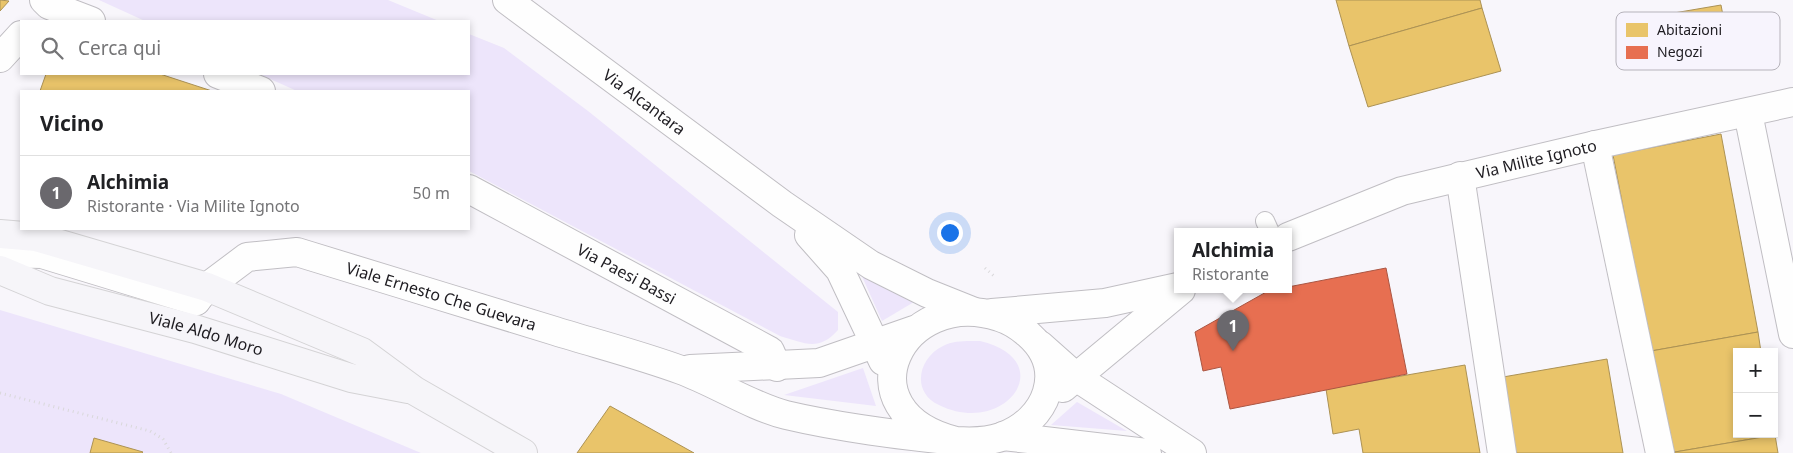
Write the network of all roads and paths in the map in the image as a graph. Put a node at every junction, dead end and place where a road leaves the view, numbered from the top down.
1 (507, 0) edge
2 (45, 6) edge
3 (88, 20) edge
4 (20, 36) edge
5 (0, 58) edge
6 (221, 75) edge
7 (258, 90) edge
8 (1793, 102) edge
9 (1748, 112) junction
10 (1595, 145) junction
11 (1460, 176) junction
12 (470, 189) edge
13 (782, 204) junction
14 (0, 234) edge
15 (1292, 235) edge
16 (0, 253) edge
17 (0, 270) edge
18 (1174, 288) edge
19 (1177, 293) edge
20 (201, 294) junction
21 (979, 313) junction
22 (195, 329) junction
23 (914, 330) junction
24 (1793, 334) edge
25 (875, 344) junction
26 (1040, 345) junction
27 (777, 367) junction
28 (681, 370) junction
29 (891, 377) junction
30 (1076, 377) junction
31 (415, 391) junction
32 (0, 393) edge
33 (1043, 405) junction
34 (1003, 436) junction
35 (956, 440) junction
36 (171, 453) edge
37 (523, 453) edge
38 (1147, 453) edge
39 (1192, 453) edge
40 (1502, 453) edge
41 (1660, 453) edge

1 - 13 street, Via Alcantara
2 - 3 street
4 - 5 street
6 - 7 street
8 - 9 street, Via Milite Ignoto
9 - 10 street, Via Milite Ignoto
9 - 24 street
10 - 11 street, Via Milite Ignoto
10 - 41 street
11 - 15 street, Via Milite Ignoto
11 - 40 street
12 - 27 street, Via Paesi Bassi
13 - 21 street
13 - 25 street
14 - 20 main road, Viale Aldo Moro
16 - 20 street, Viale Aldo Moro
17 - 22 main road, Viale Aldo Moro
18 - 21 street
19 - 30 street
20 - 22 street
20 - 28 street, Viale Ernesto Che Guevara
20 - 31 main road, Viale Aldo Moro
21 - 23 street
21 - 26 street
22 - 31 main road, Viale Aldo Moro
23 - 25 street
23 - 29 street
25 - 27 street
25 - 29 street
26 - 30 street
26 - 33 street
27 - 28 street
28 - 35 street
29 - 35 street
30 - 33 street
30 - 39 street
31 - 37 main road, Viale Aldo Moro
32 - 36 path
33 - 34 street
34 - 35 street
34 - 38 street

